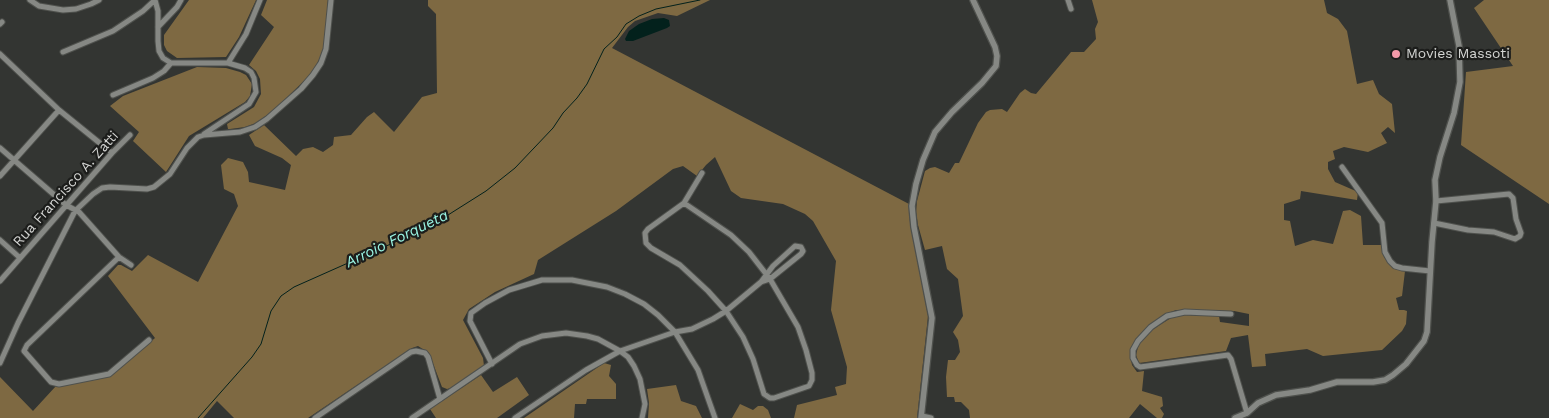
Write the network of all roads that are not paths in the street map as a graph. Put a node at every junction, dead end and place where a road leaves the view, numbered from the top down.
1 (30, 0) edge
2 (99, 0) edge
3 (155, 0) edge
4 (181, 0) edge
5 (260, 0) edge
6 (331, 0) edge
7 (973, 0) edge
8 (1068, 0) edge
9 (1450, 0) edge
10 (1071, 9) dead end
11 (158, 28) junction
12 (63, 52) dead end
13 (0, 54) edge
14 (171, 63) junction
15 (228, 63) junction
16 (114, 95) dead end
17 (59, 110) junction
18 (204, 135) junction
19 (130, 136) dead end
20 (0, 148) edge
21 (112, 153) junction
22 (14, 160) junction
23 (1342, 167) dead end
24 (702, 173) dead end
25 (0, 176) edge
26 (1436, 201) junction
27 (684, 203) junction
28 (66, 206) junction
29 (75, 211) junction
30 (1434, 223) junction
31 (0, 240) edge
32 (19, 257) junction
33 (120, 257) junction
34 (131, 265) dead end
35 (1430, 271) junction
36 (768, 276) junction
37 (0, 281) edge
38 (726, 311) junction
39 (1231, 314) dead end
40 (675, 332) junction
41 (149, 340) dead end
42 (604, 342) junction
43 (620, 351) junction
44 (605, 359) junction
45 (0, 363) edge
46 (492, 364) junction
47 (440, 399) junction
48 (1247, 415) edge
49 (921, 417) edge
50 (315, 418) edge
51 (412, 418) edge
52 (515, 418) edge
53 (642, 418) edge
54 (715, 418) edge
55 (931, 418) edge
56 (1235, 418) edge

1 - 2 street
3 - 11 street
3 - 12 street
4 - 11 street
5 - 15 street
6 - 18 street
7 - 49 street
8 - 10 street
9 - 26 street
11 - 14 street
13 - 17 street
14 - 15 street
14 - 16 street
15 - 18 street
17 - 21 street
17 - 22 street
18 - 29 street
19 - 21 street, Rua Francisco A. Zatti
20 - 22 street
21 - 28 street, Rua Francisco A. Zatti
22 - 25 street
22 - 28 street
23 - 35 street
24 - 27 street
26 - 30 street
26 - 30 street
27 - 36 street
27 - 38 street
28 - 29 street
28 - 32 street, Rua Francisco A. Zatti
29 - 33 street
29 - 45 street
30 - 35 street
31 - 32 street
32 - 37 street, Rua Francisco A. Zatti
33 - 34 street
33 - 41 street
35 - 48 street
36 - 36 street
36 - 38 street
36 - 38 street
38 - 40 street
39 - 48 street
40 - 43 street
40 - 46 street
40 - 54 street
42 - 43 street
42 - 44 street
42 - 46 street
43 - 44 street
43 - 53 street
44 - 52 street
46 - 47 street
47 - 50 street
47 - 51 street
48 - 56 street
49 - 55 street

